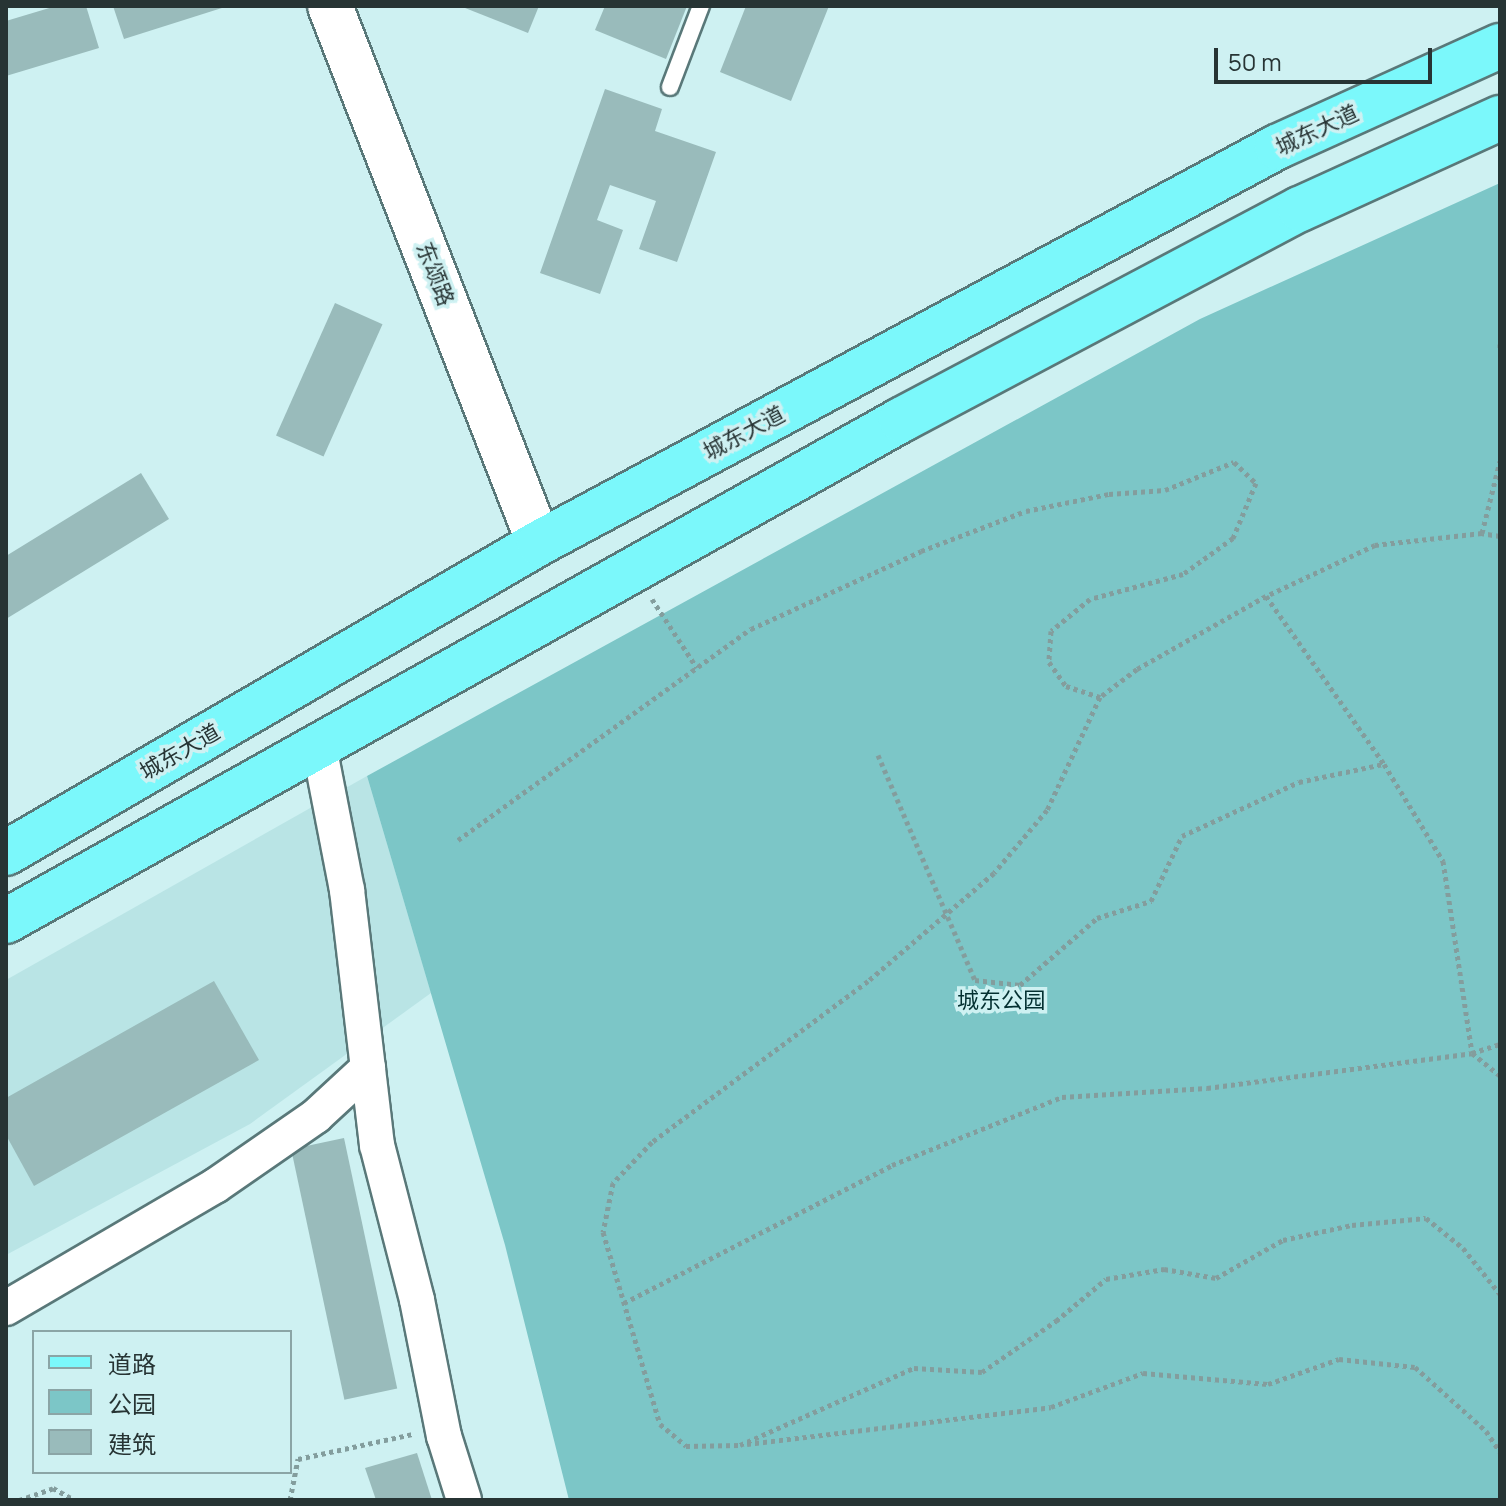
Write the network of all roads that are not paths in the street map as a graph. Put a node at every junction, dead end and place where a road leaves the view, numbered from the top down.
1 (330, 6) edge
2 (701, 6) edge
3 (1500, 46) edge
4 (670, 87) dead end
5 (1500, 118) edge
6 (539, 543) junction
7 (319, 746) junction
8 (6, 853) edge
9 (6, 921) edge
10 (368, 1068) junction
11 (6, 1308) edge
12 (464, 1500) edge

1 - 6 street, 东颂路
2 - 4 lane
3 - 6 main road, 城东大道
5 - 7 main road
6 - 8 main road, 城东大道
7 - 9 main road
7 - 10 street
10 - 11 street
10 - 12 street

